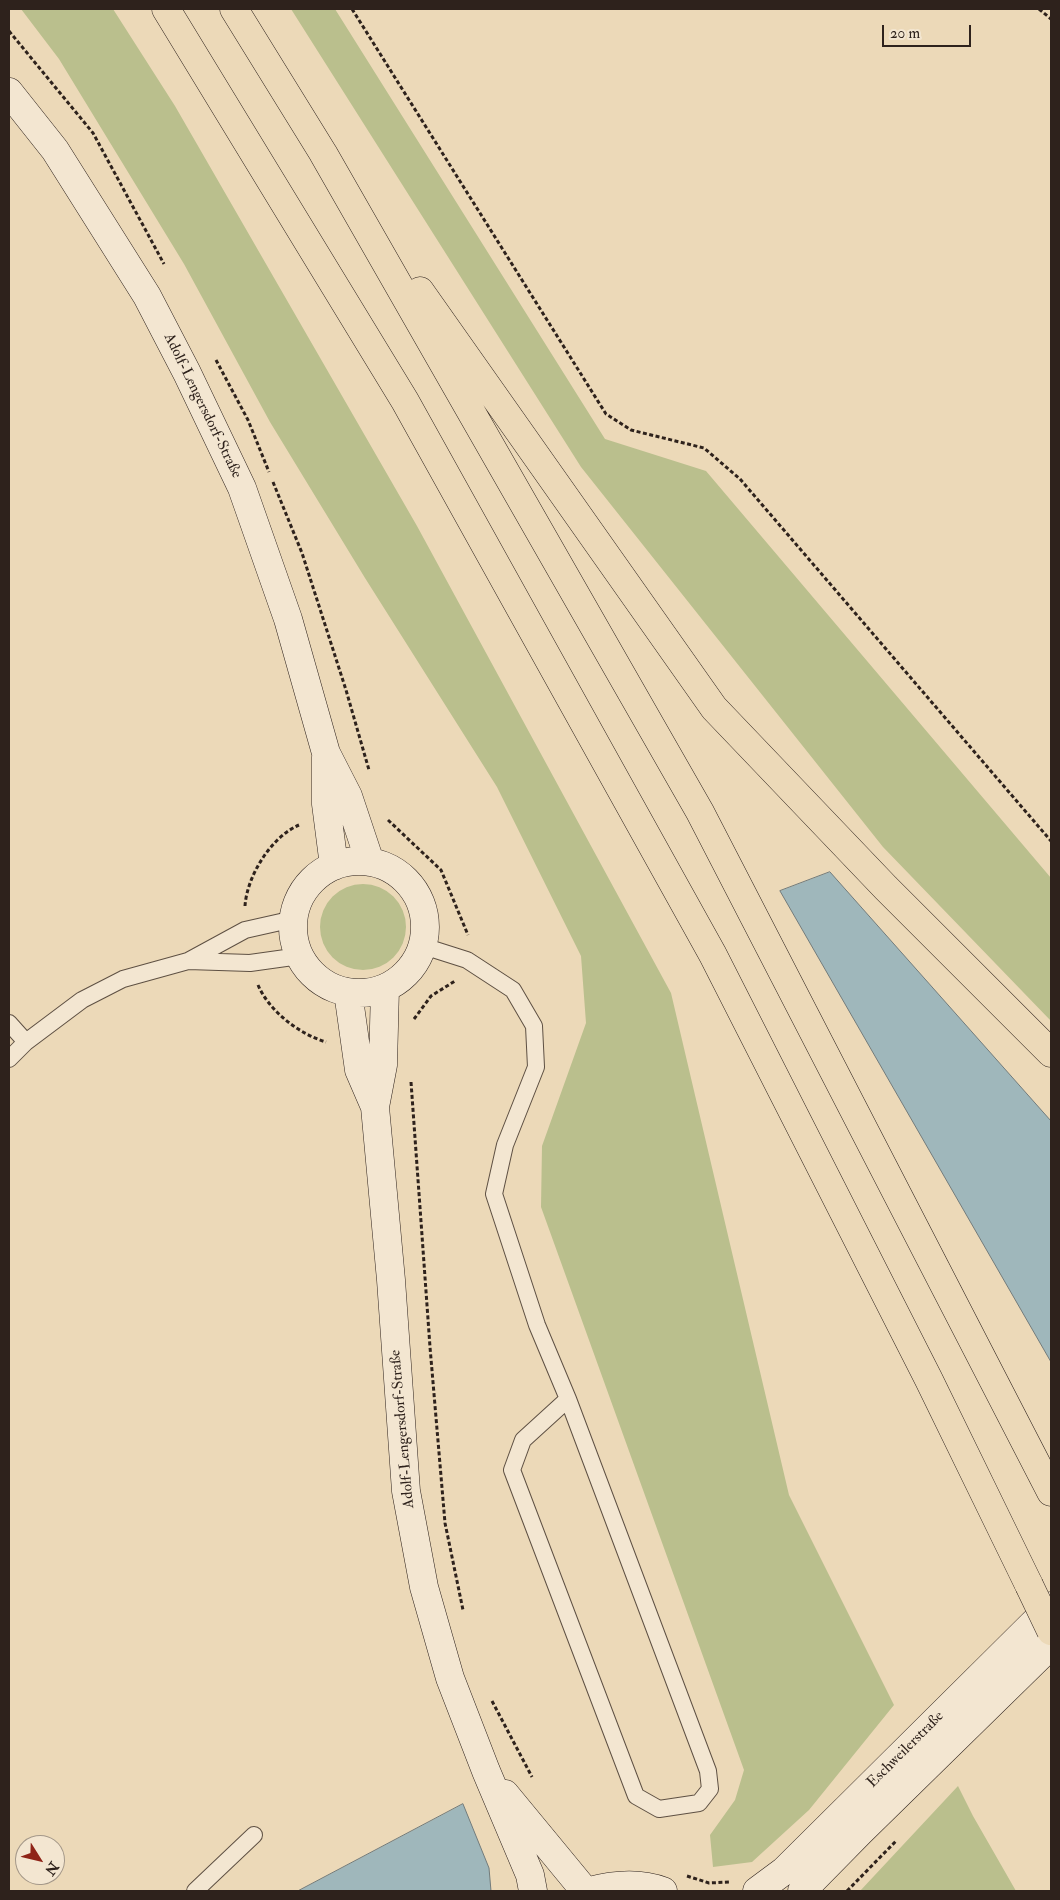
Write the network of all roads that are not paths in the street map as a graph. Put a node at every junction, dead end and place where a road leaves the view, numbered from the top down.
1 (166, 9) edge
2 (234, 9) edge
3 (9, 92) edge
4 (323, 153) junction
5 (326, 753) junction
6 (370, 862) junction
7 (334, 866) junction
8 (294, 919) junction
9 (423, 946) junction
10 (300, 956) junction
11 (188, 961) junction
12 (386, 988) junction
13 (348, 992) junction
14 (9, 1023) edge
15 (26, 1042) junction
16 (1051, 1053) edge
17 (9, 1059) edge
18 (376, 1107) junction
19 (568, 1399) junction
20 (1051, 1492) edge
21 (1051, 1606) edge
22 (1051, 1631) edge
23 (1051, 1645) edge
24 (486, 1772) junction
25 (254, 1834) dead end
26 (672, 1883) edge
27 (746, 1886) edge
28 (195, 1891) edge
29 (533, 1891) edge
30 (585, 1891) edge
31 (590, 1891) edge
32 (802, 1891) edge

1 - 22 highway, bridge
2 - 4 highway
3 - 5 street, Adolf-Lengersdorf-Straße
4 - 16 highway
4 - 20 highway
5 - 6 street, Adolf-Lengersdorf-Straße
5 - 7 street, Adolf-Lengersdorf-Straße
6 - 7 street
6 - 9 street
7 - 8 street
8 - 10 street
8 - 11 lane
9 - 12 street
9 - 19 lane
10 - 11 lane
10 - 13 street
11 - 15 lane
12 - 13 street
12 - 18 street, Adolf-Lengersdorf-Straße
13 - 18 street, Adolf-Lengersdorf-Straße
14 - 15 lane
15 - 17 lane
18 - 24 street, Adolf-Lengersdorf-Straße
19 - 19 lane
21 - 27 street, Eschweilerstraße
23 - 32 street, Eschweilerstraße
24 - 29 street, Adolf-Lengersdorf-Straße
24 - 30 street, Adolf-Lengersdorf-Straße
25 - 28 lane
26 - 31 street

